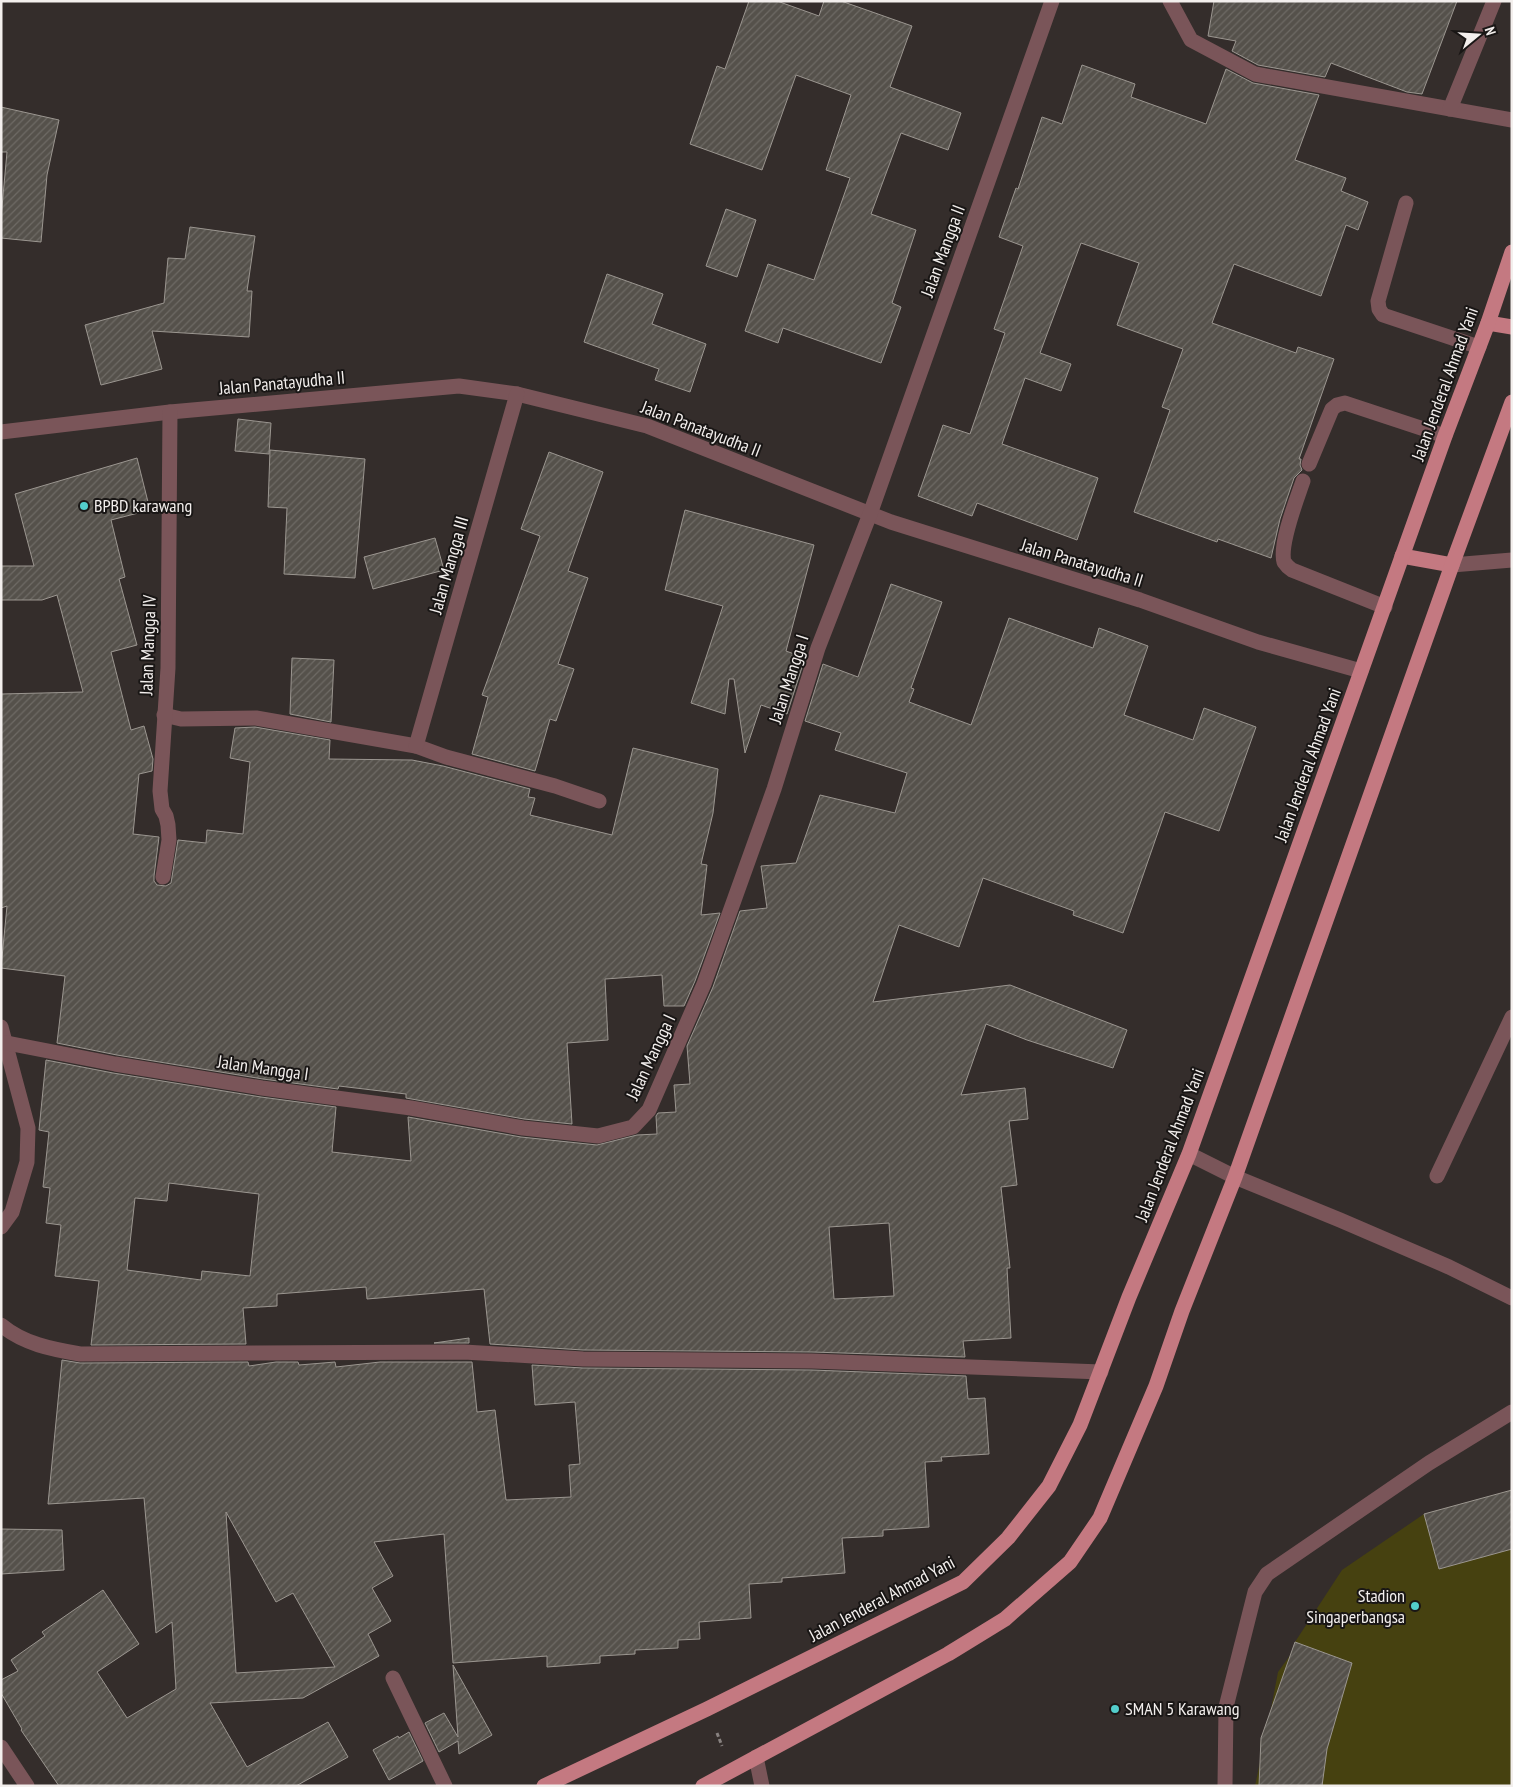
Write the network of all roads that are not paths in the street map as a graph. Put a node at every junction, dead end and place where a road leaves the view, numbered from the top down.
1 (1052, 1) edge
2 (1170, 1) edge
3 (1494, 1) edge
4 (1450, 109) junction
5 (1512, 120) edge
6 (1406, 203) dead end
7 (1512, 252) edge
8 (1488, 323) junction
9 (1512, 327) edge
10 (1479, 347) junction
11 (517, 394) junction
12 (1512, 402) edge
13 (170, 412) junction
14 (1, 432) edge
15 (1446, 436) junction
16 (1309, 464) dead end
17 (1303, 481) dead end
18 (870, 514) junction
19 (1402, 556) junction
20 (1512, 560) edge
21 (1452, 565) junction
22 (1385, 607) junction
23 (1361, 671) junction
24 (164, 715) junction
25 (416, 746) junction
26 (599, 801) dead end
27 (163, 877) dead end
28 (1512, 1017) edge
29 (1, 1027) edge
30 (7, 1043) junction
31 (1189, 1154) junction
32 (1437, 1176) dead end
33 (1235, 1177) junction
34 (1, 1227) edge
35 (1512, 1298) edge
36 (1, 1325) edge
37 (1101, 1372) junction
38 (1512, 1412) edge
39 (393, 1678) dead end
40 (1, 1747) edge
41 (756, 1757) junction
42 (27, 1786) edge
43 (445, 1786) edge
44 (544, 1786) edge
45 (704, 1786) edge
46 (762, 1786) edge
47 (1225, 1786) edge

1 - 18 street, Jalan Mangga II
2 - 4 street
3 - 4 street
4 - 5 street
6 - 10 street
7 - 8 main road, Jalan Jenderal Ahmad Yani
8 - 9 main road
8 - 10 main road, Jalan Jenderal Ahmad Yani
10 - 15 main road, Jalan Jenderal Ahmad Yani
11 - 13 street, Jalan Panatayudha II
11 - 18 street, Jalan Panatayudha II
11 - 25 street, Jalan Mangga III
12 - 21 main road
13 - 14 street, Jalan Panatayudha II
13 - 24 street, Jalan Mangga IV
15 - 16 street
15 - 19 main road, Jalan Jenderal Ahmad Yani
17 - 22 street
18 - 23 street, Jalan Panatayudha II
18 - 30 street, Jalan Mangga I
19 - 21 main road
19 - 22 main road, Jalan Jenderal Ahmad Yani
20 - 21 street
21 - 33 main road
22 - 23 main road, Jalan Jenderal Ahmad Yani
23 - 31 main road, Jalan Jenderal Ahmad Yani
24 - 25 street
24 - 27 street, Jalan Mangga IV
25 - 26 street
28 - 32 street
29 - 30 street
30 - 34 street
31 - 33 street
31 - 37 main road, Jalan Jenderal Ahmad Yani
33 - 35 street
33 - 41 main road
36 - 37 street
37 - 44 main road, Jalan Jenderal Ahmad Yani
38 - 47 street
39 - 43 street
40 - 42 street
41 - 45 main road
41 - 46 street

